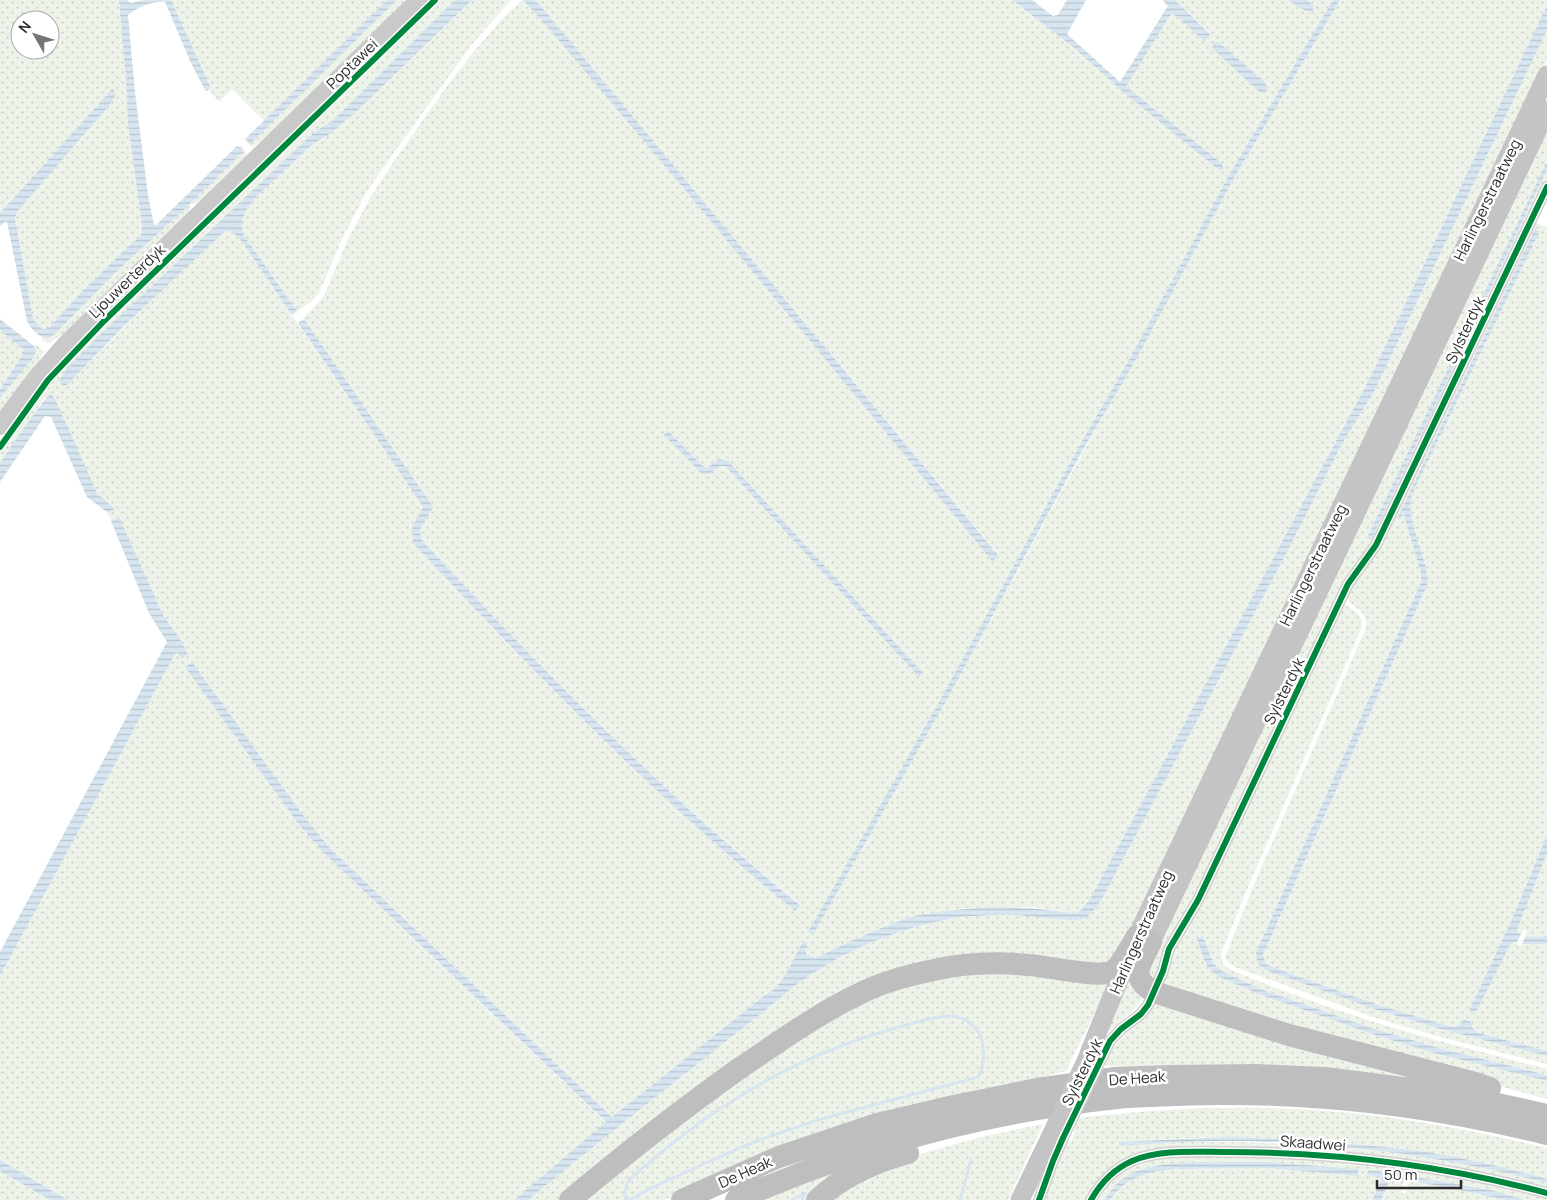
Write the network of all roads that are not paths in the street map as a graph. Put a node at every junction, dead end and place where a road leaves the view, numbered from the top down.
1 (419, 0) edge
2 (1547, 75) edge
3 (1547, 110) edge
4 (278, 137) joint
5 (1547, 187) edge
6 (0, 426) edge
7 (1144, 939) junction
8 (1154, 992) junction
9 (1095, 1058) junction
10 (1315, 1097) junction
11 (1547, 1110) edge
12 (1547, 1115) edge
13 (1547, 1134) edge
14 (1056, 1139) junction
15 (1547, 1193) edge
16 (570, 1200) edge
17 (682, 1200) edge
18 (736, 1200) edge
19 (817, 1200) edge
20 (1020, 1200) edge
21 (1039, 1200) edge
22 (1092, 1200) edge

1 - 4 main road, Poptawei
2 - 7 main road, Harlingerstraatweg
3 - 7 main road, Harlingerstraatweg
4 - 6 main road, Ljouwerterdyk
5 - 8 street, Sylsterdyk
7 - 8 highway
7 - 9 main road, Harlingerstraatweg
7 - 16 highway
8 - 9 street, Sylsterdyk
8 - 11 highway
9 - 14 main road, Harlingerstraatweg, bridge
10 - 13 highway, De Heak
10 - 18 highway, De Heak
10 - 19 highway
12 - 17 highway, De Heak
14 - 20 main road, Harlingerstraatweg
14 - 21 street
15 - 22 street, Skaadwei

